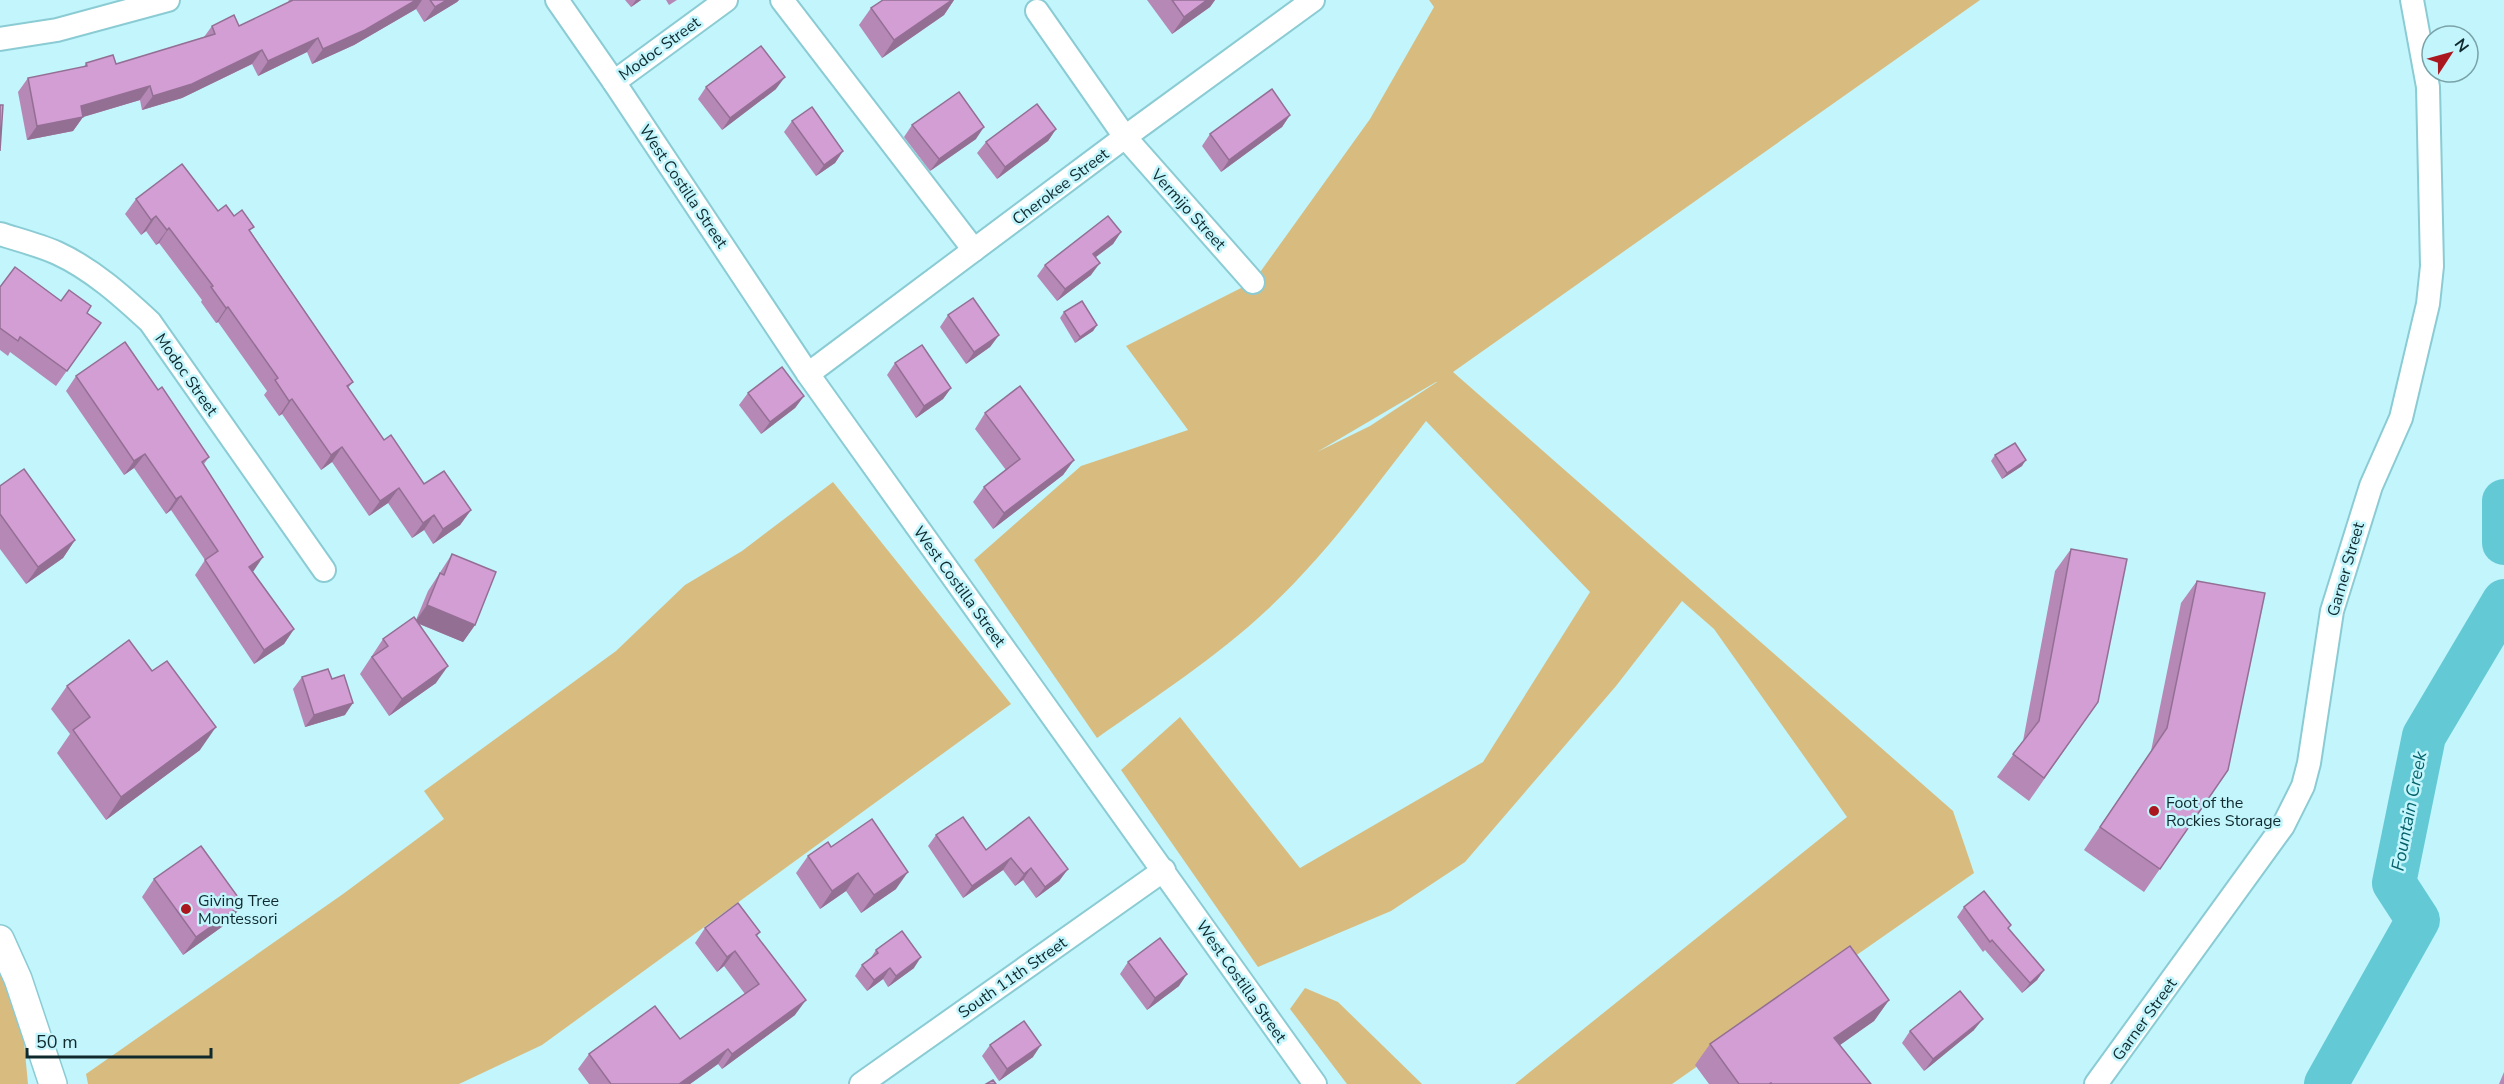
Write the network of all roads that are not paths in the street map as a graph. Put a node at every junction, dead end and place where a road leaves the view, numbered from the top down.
1 (168, 0) edge
2 (557, 0) edge
3 (726, 0) edge
4 (782, 0) edge
5 (1313, 0) edge
6 (2412, 0) edge
7 (1036, 11) dead end
8 (0, 39) edge
9 (614, 82) junction
10 (1125, 137) junction
11 (0, 234) edge
12 (974, 250) junction
13 (1253, 282) dead end
14 (808, 374) junction
15 (324, 570) dead end
16 (1164, 870) junction
17 (0, 939) edge
18 (53, 1084) edge
19 (862, 1084) edge
20 (1315, 1084) edge
21 (2096, 1084) edge

1 - 8 street
2 - 9 street, Modoc Street
3 - 9 street, Modoc Street
4 - 12 street
5 - 10 street, Cherokee Street
6 - 21 street, Garner Street
7 - 10 street, Vermijo Street
9 - 14 street, West Costilla Street
10 - 12 street, Cherokee Street
10 - 13 street, Vermijo Street
11 - 15 street, Modoc Street
12 - 14 street, Cherokee Street
14 - 16 street, West Costilla Street
16 - 19 street, South 11th Street
16 - 20 street, West Costilla Street
17 - 18 street

